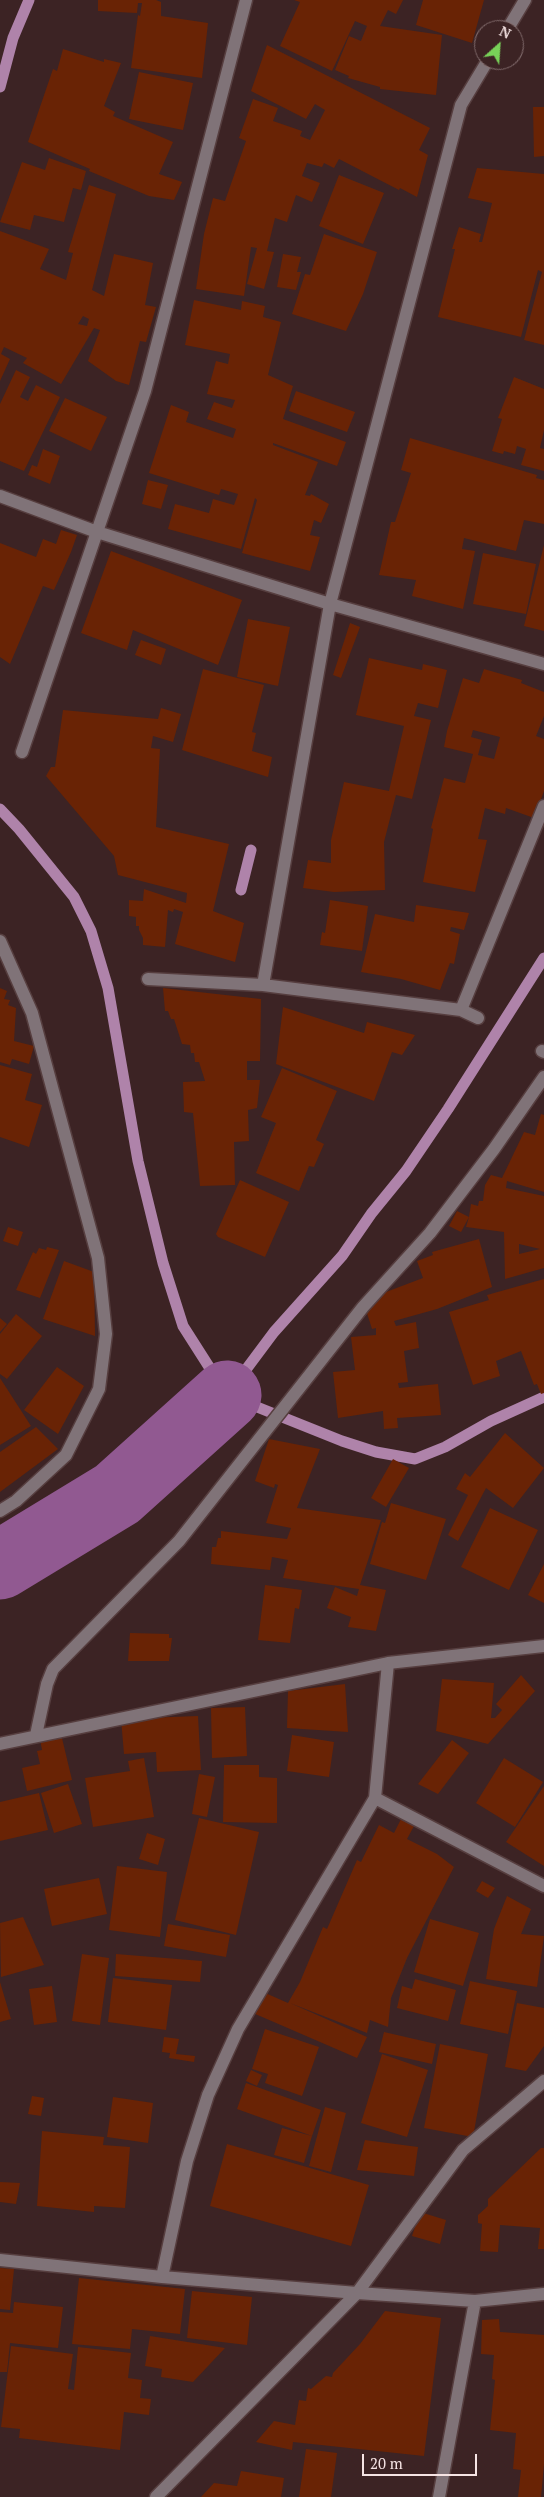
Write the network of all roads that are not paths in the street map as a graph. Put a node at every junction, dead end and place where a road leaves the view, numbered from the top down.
1 (246, 0) edge
2 (525, 0) edge
3 (512, 20) edge
4 (482, 70) edge
5 (0, 496) edge
6 (97, 532) junction
7 (330, 604) junction
8 (544, 664) edge
9 (22, 752) dead end
10 (544, 806) edge
11 (0, 941) edge
12 (148, 979) dead end
13 (263, 985) junction
14 (461, 1010) junction
15 (478, 1018) dead end
16 (544, 1077) edge
17 (0, 1511) edge
18 (544, 1646) edge
19 (388, 1663) junction
20 (36, 1735) junction
21 (0, 1744) edge
22 (375, 1798) junction
23 (544, 1886) edge
24 (544, 2081) edge
25 (0, 2260) edge
26 (162, 2277) junction
27 (357, 2293) junction
28 (544, 2294) edge
29 (475, 2300) junction
30 (156, 2497) edge
31 (439, 2497) edge

1 - 6 street
2 - 3 street
4 - 7 street
5 - 6 street
6 - 7 street
6 - 9 street
7 - 8 street
7 - 13 street
10 - 14 street
11 - 17 street
12 - 13 street
13 - 14 street
14 - 15 street
16 - 20 street
18 - 19 street
19 - 20 street
19 - 22 street
20 - 21 street
22 - 23 street
22 - 26 street
24 - 27 street
25 - 26 street
26 - 27 street
27 - 29 street
27 - 30 street
28 - 29 street
29 - 31 street

